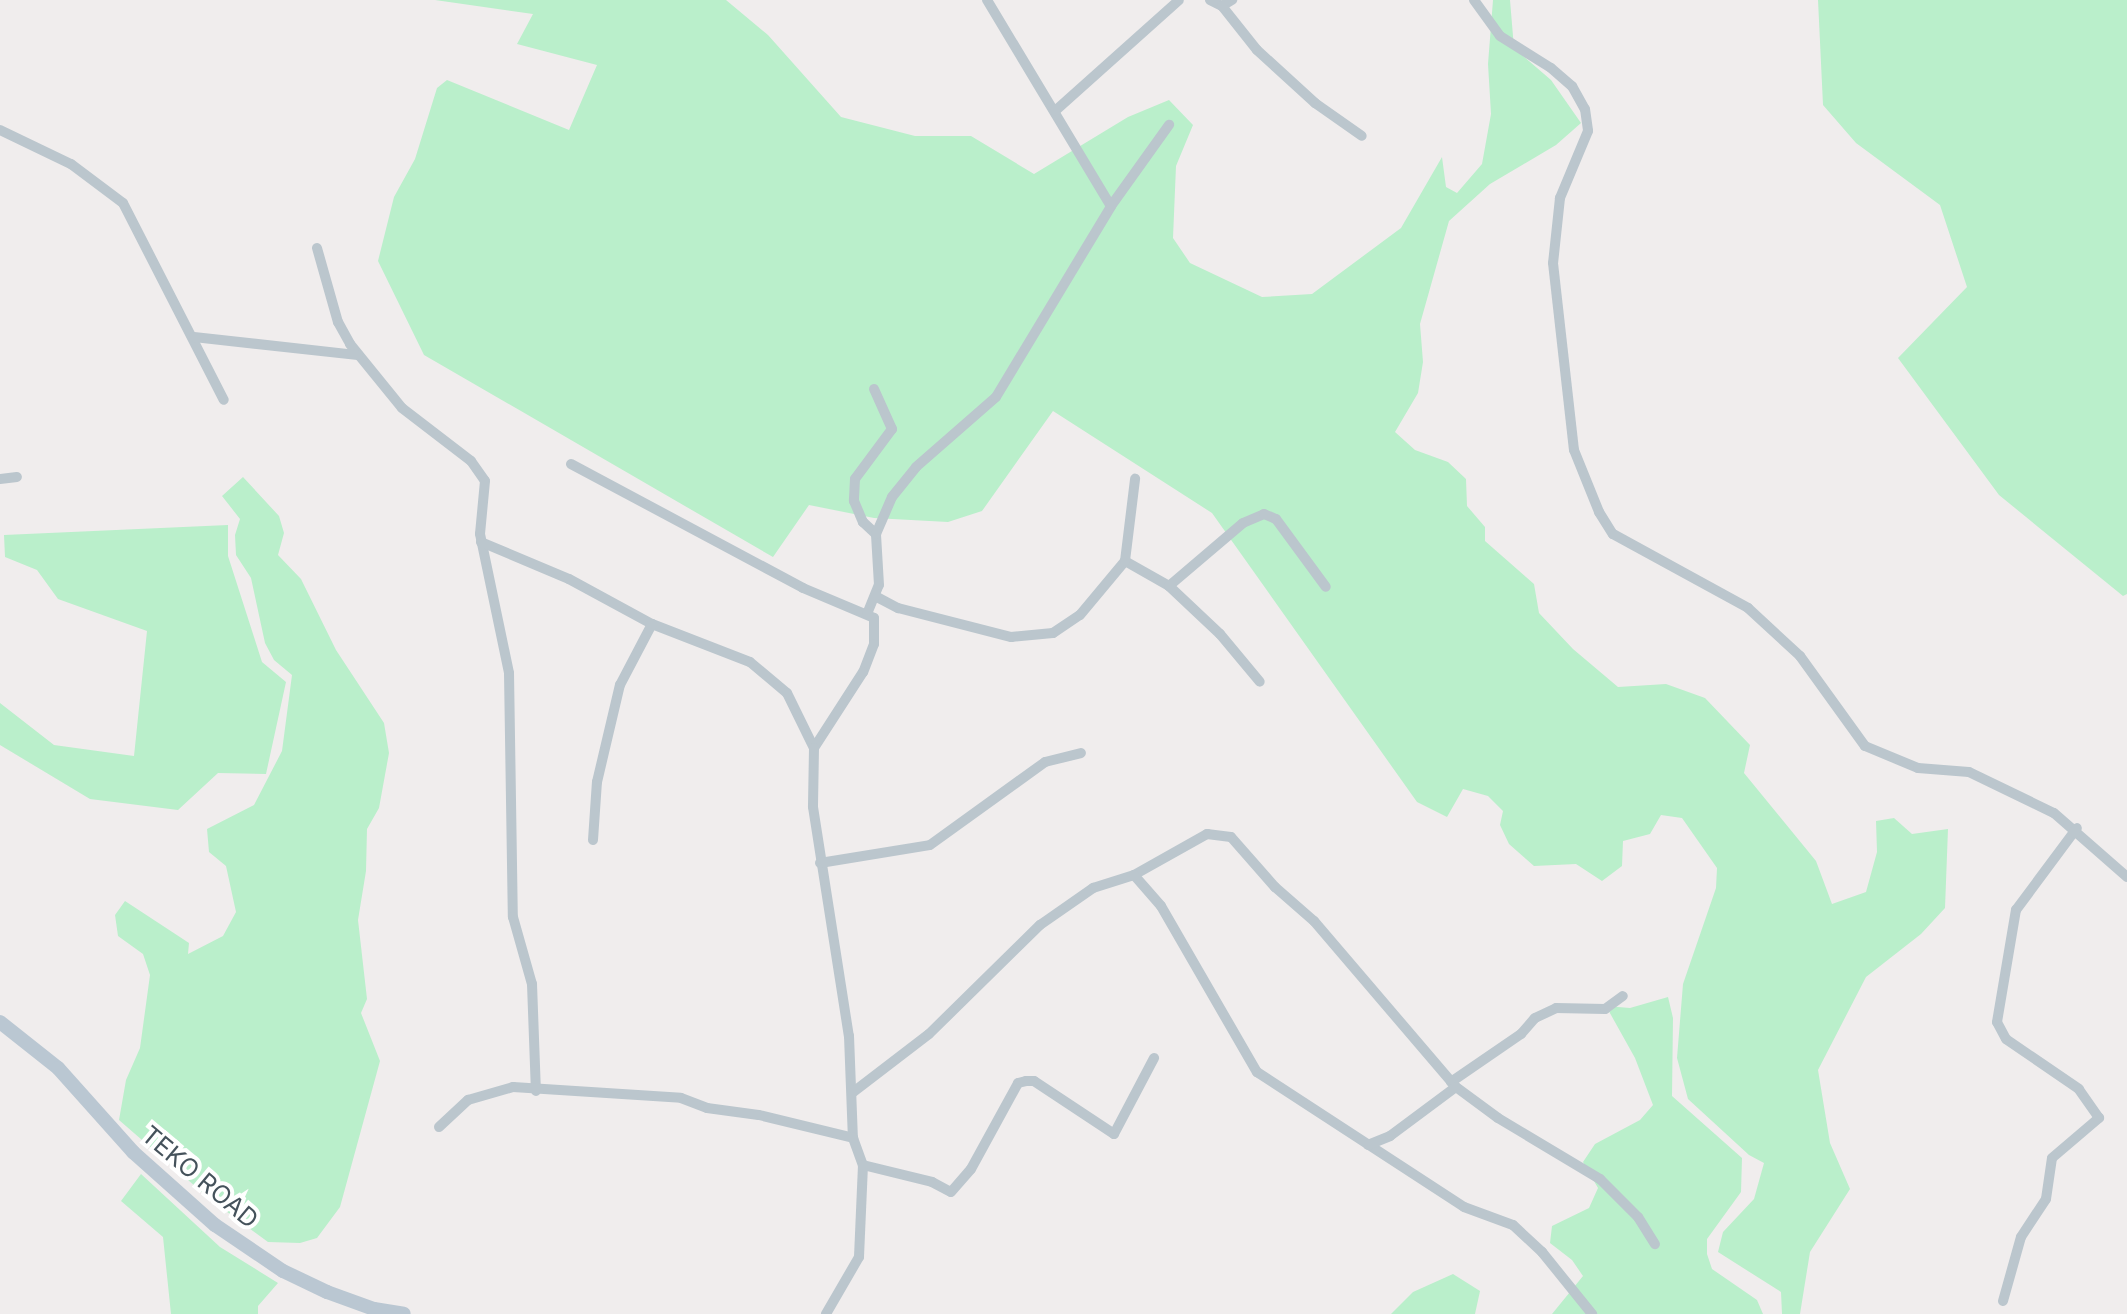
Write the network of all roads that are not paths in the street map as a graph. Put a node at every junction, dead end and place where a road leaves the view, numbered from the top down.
1 (987, 0) edge
2 (1179, 0) edge
3 (1210, 0) edge
4 (1474, 0) edge
5 (1227, 3) edge
6 (1055, 111) junction
7 (1169, 125) dead end
8 (0, 130) edge
9 (1362, 136) dead end
10 (1111, 206) junction
11 (317, 248) dead end
12 (194, 337) junction
13 (358, 355) junction
14 (874, 389) dead end
15 (224, 400) dead end
16 (571, 464) dead end
17 (18, 478) dead end
18 (1134, 478) dead end
19 (0, 480) edge
20 (876, 534) junction
21 (481, 542) junction
22 (1125, 560) junction
23 (1169, 586) junction
24 (1326, 587) dead end
25 (875, 596) junction
26 (867, 614) junction
27 (652, 624) junction
28 (1260, 682) dead end
29 (814, 748) junction
30 (1081, 752) dead end
31 (2076, 828) junction
32 (592, 840) dead end
33 (820, 863) junction
34 (1134, 875) junction
35 (2127, 877) edge
36 (1624, 996) dead end
37 (0, 1022) edge
38 (1154, 1058) dead end
39 (1454, 1084) junction
40 (536, 1091) junction
41 (852, 1093) junction
42 (439, 1127) dead end
43 (853, 1138) junction
44 (1368, 1145) junction
45 (864, 1165) junction
46 (1655, 1244) dead end
47 (2004, 1301) dead end
48 (404, 1314) edge
49 (826, 1314) edge
50 (1592, 1314) edge

1 - 6 street
2 - 6 street
3 - 5 street
4 - 31 street
5 - 9 street
6 - 10 street
7 - 10 street
8 - 12 street
10 - 20 street
11 - 13 street
12 - 13 street
12 - 15 street
13 - 21 street
14 - 20 street
16 - 26 street
17 - 19 street
18 - 22 street
20 - 25 street
21 - 27 street
21 - 40 street
22 - 23 street
22 - 25 street
23 - 24 street
23 - 28 street
25 - 26 street
26 - 29 street
27 - 29 street
27 - 32 street
29 - 33 street
30 - 33 street
31 - 35 street
31 - 47 street
33 - 41 street
34 - 39 street
34 - 41 street
34 - 44 street
36 - 39 street
37 - 48 street, TEKO ROAD
38 - 45 street
39 - 44 street
39 - 46 street
40 - 42 street
40 - 43 street
41 - 43 street
43 - 45 street
44 - 50 street
45 - 49 street

